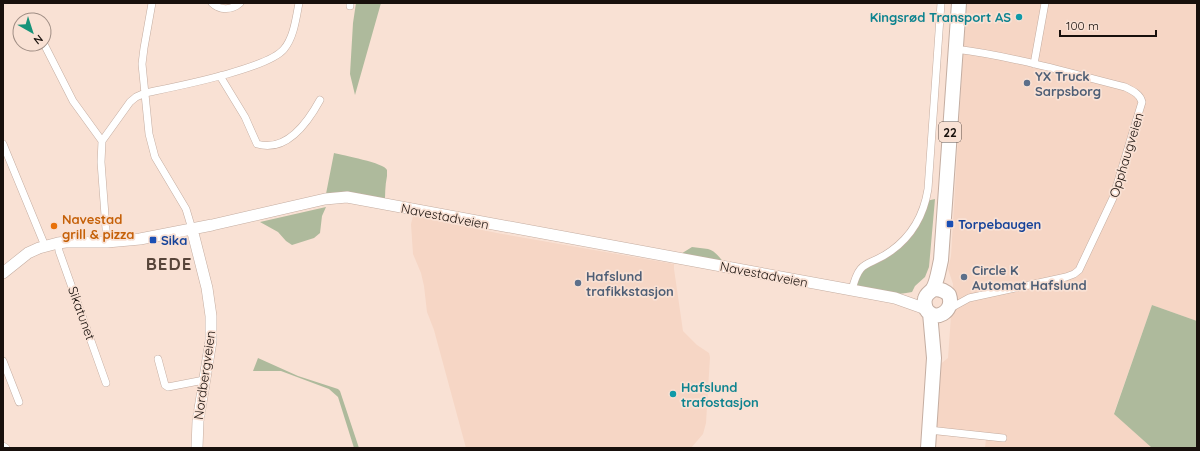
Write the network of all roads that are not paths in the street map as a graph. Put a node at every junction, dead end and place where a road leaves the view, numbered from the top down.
1 (152, 3) edge
2 (212, 3) edge
3 (240, 3) edge
4 (299, 3) edge
5 (941, 3) edge
6 (958, 3) edge
7 (1045, 3) edge
8 (955, 49) junction
9 (48, 52) edge
10 (1034, 64) junction
11 (220, 76) junction
12 (145, 93) junction
13 (320, 100) dead end
14 (102, 141) junction
15 (3, 144) edge
16 (192, 228) junction
17 (107, 242) junction
18 (58, 243) junction
19 (45, 246) junction
20 (941, 260) junction
21 (3, 273) edge
22 (852, 290) junction
23 (930, 292) junction
24 (895, 298) junction
25 (969, 298) junction
26 (941, 305) junction
27 (158, 359) dead end
28 (3, 361) edge
29 (204, 380) junction
30 (106, 383) dead end
31 (19, 402) dead end
32 (929, 430) junction
33 (1003, 438) dead end
34 (3, 446) edge
35 (6, 448) edge
36 (197, 448) edge
37 (928, 448) edge

1 - 12 street, Nordbergveien
2 - 3 street
4 - 11 street
5 - 22 street
6 - 8 highway, 22
7 - 10 street
8 - 10 street, Opphaugveien
8 - 20 highway, 22
9 - 14 street
10 - 25 street, Opphaugveien
11 - 12 street
11 - 13 street
12 - 14 street
12 - 16 street, Nordbergveien
14 - 17 street
15 - 19 street
16 - 17 street, Navestadveien
16 - 22 street, Navestadveien
16 - 29 street, Nordbergveien
17 - 18 street, Navestadveien
18 - 19 street, Navestadveien
18 - 30 street, Sikatunet
19 - 21 street, Navestadveien
20 - 23 highway, 22
20 - 26 highway, 22
22 - 24 street, Navestadveien
23 - 24 street, Navestadveien
23 - 26 highway
23 - 26 highway, 22
24 - 26 street, Navestadveien
25 - 26 street
25 - 26 street
26 - 32 highway, 22
27 - 29 street
28 - 31 street
29 - 36 street, Nordbergveien
32 - 33 street
32 - 37 highway, 22
34 - 35 street

